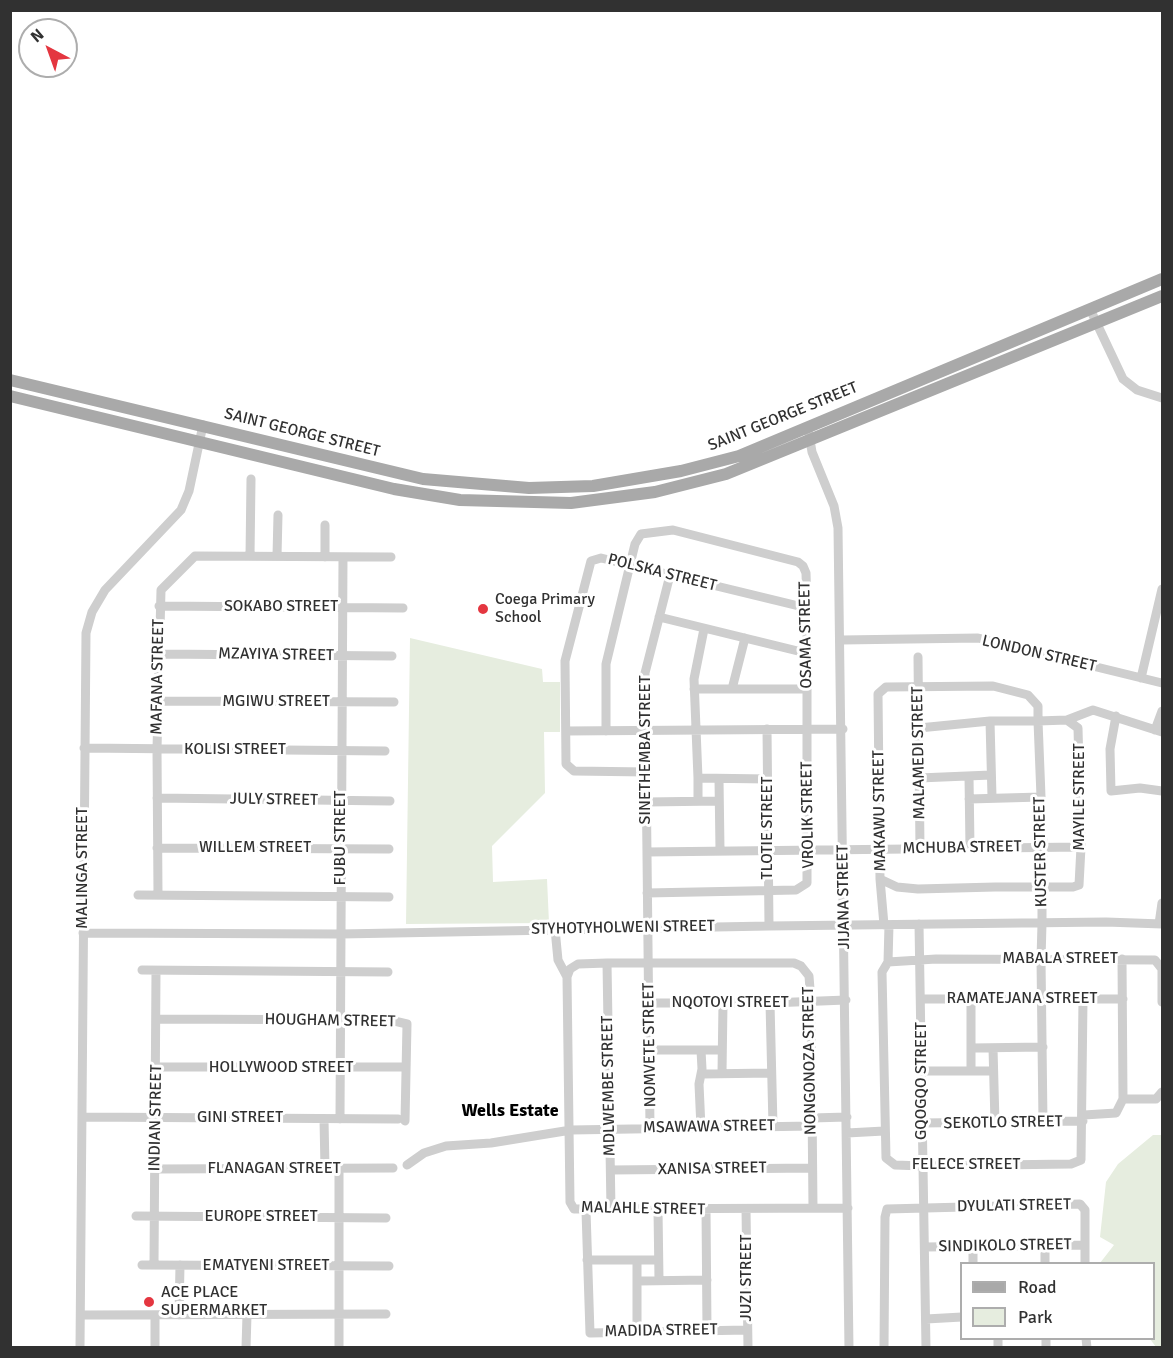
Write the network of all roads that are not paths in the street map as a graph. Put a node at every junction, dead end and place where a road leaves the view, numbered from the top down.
1 (1162, 279) edge
2 (1162, 296) edge
3 (1090, 309) junction
4 (1096, 323) junction
5 (10, 380) edge
6 (10, 396) edge
7 (1162, 398) edge
8 (203, 425) junction
9 (807, 426) junction
10 (794, 431) junction
11 (200, 441) junction
12 (807, 445) junction
13 (251, 479) dead end
14 (278, 515) dead end
15 (325, 525) dead end
16 (250, 556) junction
17 (277, 556) junction
18 (325, 556) junction
19 (343, 557) junction
20 (392, 557) dead end
21 (631, 564) junction
22 (670, 575) junction
23 (1162, 589) edge
24 (159, 606) junction
25 (344, 608) junction
26 (403, 608) dead end
27 (807, 608) junction
28 (659, 617) junction
29 (704, 629) junction
30 (745, 638) junction
31 (842, 640) junction
32 (806, 653) junction
33 (159, 654) junction
34 (343, 656) junction
35 (392, 656) dead end
36 (918, 657) dead end
37 (1141, 678) junction
38 (1162, 683) edge
39 (919, 687) junction
40 (694, 689) junction
41 (732, 689) junction
42 (807, 689) junction
43 (159, 701) junction
44 (342, 702) junction
45 (394, 702) dead end
46 (1162, 711) edge
47 (1116, 716) junction
48 (1067, 720) junction
49 (990, 721) junction
50 (1038, 721) junction
51 (919, 728) junction
52 (767, 729) junction
53 (807, 729) junction
54 (843, 729) junction
55 (695, 730) junction
56 (566, 731) junction
57 (606, 731) junction
58 (646, 731) junction
59 (1159, 731) edge
60 (84, 748) junction
61 (157, 749) junction
62 (342, 750) junction
63 (385, 750) dead end
64 (647, 772) junction
65 (991, 775) junction
66 (969, 776) junction
67 (698, 777) junction
68 (919, 778) junction
69 (719, 779) junction
70 (768, 779) junction
71 (1162, 791) edge
72 (992, 797) junction
73 (1041, 797) junction
74 (157, 798) junction
75 (969, 800) junction
76 (341, 801) junction
77 (390, 801) dead end
78 (698, 801) junction
79 (719, 801) junction
80 (647, 802) junction
81 (1043, 847) junction
82 (1081, 847) junction
83 (157, 848) junction
84 (808, 848) junction
85 (844, 848) junction
86 (970, 848) junction
87 (342, 849) junction
88 (389, 849) dead end
89 (768, 849) junction
90 (879, 849) junction
91 (920, 849) junction
92 (720, 850) junction
93 (647, 852) junction
94 (880, 879) junction
95 (1042, 887) junction
96 (768, 890) junction
97 (647, 892) junction
98 (138, 895) dead end
99 (158, 896) junction
100 (341, 897) junction
101 (389, 897) dead end
102 (1162, 903) edge
103 (919, 924) junction
104 (1042, 924) junction
105 (1161, 924) edge
106 (845, 925) junction
107 (887, 925) junction
108 (769, 926) junction
109 (649, 927) junction
110 (555, 929) junction
111 (83, 933) junction
112 (340, 934) junction
113 (920, 959) junction
114 (1041, 959) junction
115 (1122, 959) junction
116 (649, 962) junction
117 (888, 962) junction
118 (607, 963) junction
119 (142, 970) dead end
120 (156, 971) junction
121 (341, 972) junction
122 (388, 972) dead end
123 (567, 977) junction
124 (922, 999) junction
125 (971, 999) junction
126 (1042, 999) junction
127 (1123, 999) junction
128 (846, 1000) junction
129 (1083, 1000) junction
130 (811, 1002) junction
131 (1162, 1002) edge
132 (649, 1003) junction
133 (723, 1003) junction
134 (770, 1003) junction
135 (156, 1019) junction
136 (340, 1020) junction
137 (1043, 1047) junction
138 (972, 1048) junction
139 (993, 1048) junction
140 (649, 1050) junction
141 (701, 1050) junction
142 (721, 1050) junction
143 (156, 1067) junction
144 (406, 1067) junction
145 (341, 1068) junction
146 (972, 1069) junction
147 (923, 1071) junction
148 (993, 1071) junction
149 (722, 1073) junction
150 (771, 1073) junction
151 (702, 1074) junction
152 (1162, 1092) edge
153 (1123, 1100) junction
154 (82, 1117) junction
155 (847, 1117) junction
156 (155, 1118) junction
157 (1083, 1118) junction
158 (324, 1119) junction
159 (339, 1119) junction
160 (402, 1120) joint
161 (812, 1122) junction
162 (1043, 1123) junction
163 (922, 1124) junction
164 (995, 1124) junction
165 (772, 1126) junction
166 (611, 1128) junction
167 (650, 1128) junction
168 (701, 1128) junction
169 (571, 1130) junction
170 (884, 1131) junction
171 (847, 1133) junction
172 (407, 1165) dead end
173 (923, 1166) junction
174 (812, 1167) junction
175 (393, 1168) dead end
176 (155, 1169) junction
177 (325, 1169) junction
178 (339, 1169) junction
179 (611, 1170) junction
180 (813, 1208) junction
181 (848, 1208) junction
182 (925, 1208) junction
183 (706, 1209) junction
184 (747, 1209) junction
185 (611, 1210) junction
186 (658, 1210) junction
187 (586, 1211) junction
188 (136, 1216) dead end
189 (155, 1216) junction
190 (339, 1217) junction
191 (386, 1218) dead end
192 (1045, 1244) junction
193 (1085, 1245) junction
194 (974, 1246) junction
195 (925, 1247) junction
196 (587, 1260) junction
197 (637, 1260) junction
198 (658, 1260) junction
199 (974, 1262) edge
200 (1045, 1262) edge
201 (1086, 1262) edge
202 (142, 1265) dead end
203 (154, 1265) junction
204 (180, 1265) junction
205 (339, 1266) junction
206 (389, 1266) dead end
207 (659, 1280) junction
208 (707, 1280) junction
209 (638, 1281) junction
210 (386, 1314) dead end
211 (81, 1315) junction
212 (155, 1315) junction
213 (179, 1315) junction
214 (247, 1316) junction
215 (339, 1316) junction
216 (960, 1317) edge
217 (926, 1319) junction
218 (707, 1330) junction
219 (747, 1330) junction
220 (638, 1332) junction
221 (80, 1347) edge
222 (155, 1347) edge
223 (246, 1347) edge
224 (339, 1347) edge
225 (747, 1347) edge
226 (849, 1347) edge
227 (884, 1347) edge
228 (926, 1347) edge

1 - 3 main road, SAINT GEORGE STREET
2 - 4 main road, SAINT GEORGE STREET
3 - 4 street
3 - 9 main road, SAINT GEORGE STREET
4 - 7 street
4 - 12 main road, SAINT GEORGE STREET
5 - 8 main road, SAINT GEORGE STREET
6 - 11 main road, SAINT GEORGE STREET
8 - 10 main road, SAINT GEORGE STREET
8 - 11 street, MALINGA STREET
9 - 10 main road, SAINT GEORGE STREET
9 - 12 street
10 - 12 street
11 - 12 main road, SAINT GEORGE STREET
11 - 60 street, MALINGA STREET
12 - 31 street, JIJANA STREET
13 - 16 street
14 - 17 street
15 - 18 street
16 - 17 street, MAFANA STREET
16 - 24 street, MAFANA STREET
17 - 18 street, MAFANA STREET
18 - 19 street, MAFANA STREET
19 - 20 street, MAFANA STREET
19 - 25 street, FUBU STREET
21 - 22 street, POLSKA STREET
21 - 27 street, OSAMA STREET
21 - 56 street, POLSKA STREET
21 - 57 street, OSAMA STREET
22 - 27 street, POLSKA STREET
22 - 28 street, SINETHEMBA STREET
23 - 37 street
24 - 25 street, SOKABO STREET
24 - 33 street, MAFANA STREET
25 - 26 street, SOKABO STREET
25 - 34 street, FUBU STREET
27 - 32 street, OSAMA STREET
28 - 29 street
28 - 58 street, SINETHEMBA STREET
29 - 30 street
29 - 40 street
30 - 32 street
30 - 41 street
31 - 37 street, LONDON STREET
31 - 54 street, JIJANA STREET
32 - 42 street, OSAMA STREET
33 - 34 street, MZAYIYA STREET
33 - 43 street, MAFANA STREET
34 - 35 street, MZAYIYA STREET
34 - 44 street, FUBU STREET
36 - 39 street, MALAMEDI STREET
37 - 38 street, LONDON STREET
39 - 50 street, KUSTER STREET
39 - 51 street, MALAMEDI STREET
39 - 90 street, MAKAWU STREET
40 - 41 street
40 - 55 street
41 - 42 street
42 - 53 street, OSAMA STREET
43 - 44 street, MGIWU STREET
43 - 61 street, MAFANA STREET
44 - 45 street, MGIWU STREET
44 - 62 street, FUBU STREET
46 - 59 street
47 - 48 street
47 - 59 street
47 - 71 street
48 - 50 street, MAYILE STREET
48 - 82 street, MAYILE STREET
49 - 50 street, MAYILE STREET
49 - 51 street, MAYILE STREET
49 - 65 street
50 - 73 street, KUSTER STREET
51 - 68 street, MALAMEDI STREET
52 - 53 street
52 - 55 street
52 - 70 street, TLOTIE STREET
53 - 54 street
53 - 84 street, VROLIK STREET
54 - 85 street, JIJANA STREET
55 - 58 street
55 - 67 street
56 - 57 street
56 - 64 street, POLSKA STREET
57 - 58 street
58 - 64 street, SINETHEMBA STREET
60 - 61 street, KOLISI STREET
60 - 111 street, MALINGA STREET
61 - 62 street, KOLISI STREET
61 - 74 street, MAFANA STREET
62 - 63 street, KOLISI STREET
62 - 76 street, FUBU STREET
64 - 80 street, SINETHEMBA STREET
65 - 66 street
65 - 72 street
66 - 68 street
66 - 75 street
67 - 69 street
67 - 78 street
68 - 91 street, MALAMEDI STREET
69 - 70 street
69 - 79 street
70 - 89 street, TLOTIE STREET
72 - 73 street
72 - 75 street
73 - 81 street, KUSTER STREET
74 - 76 street, JULY STREET
74 - 83 street, MAFANA STREET
75 - 86 street
76 - 77 street, JULY STREET
76 - 87 street, FUBU STREET
78 - 79 street
78 - 80 street
79 - 92 street
80 - 93 street, SINETHEMBA STREET
81 - 82 street, MCHUBA STREET
81 - 86 street, MCHUBA STREET
81 - 95 street, KUSTER STREET
82 - 95 street, MAYILE STREET
83 - 87 street, WILLEM STREET
83 - 99 street, MAFANA STREET
84 - 85 street, MCHUBA STREET
84 - 89 street, MCHUBA STREET
84 - 96 street, VROLIK STREET
85 - 90 street, MCHUBA STREET
85 - 106 street, JIJANA STREET
86 - 91 street, MCHUBA STREET
87 - 88 street, WILLEM STREET
87 - 100 street, FUBU STREET
89 - 92 street, MCHUBA STREET
89 - 96 street, TLOTIE STREET
90 - 91 street, MCHUBA STREET
90 - 94 street, MAKAWU STREET
92 - 93 street, MCHUBA STREET
93 - 97 street, SINETHEMBA STREET
94 - 95 street, MAKAWU STREET
94 - 107 street, FELECE STREET
95 - 104 street, KUSTER STREET
96 - 97 street, VROLIK STREET
96 - 108 street, TLOTIE STREET
97 - 109 street, SINETHEMBA STREET
98 - 99 street
99 - 100 street
100 - 101 street
100 - 112 street, FUBU STREET
102 - 105 street
103 - 104 street, STYHOTYHOLWENI STREET
103 - 107 street, STYHOTYHOLWENI STREET
103 - 113 street, GQOGQO STREET
104 - 105 street, STYHOTYHOLWENI STREET
104 - 114 street, KUSTER STREET
106 - 107 street, STYHOTYHOLWENI STREET
106 - 108 street, STYHOTYHOLWENI STREET
106 - 128 street, JIJANA STREET
107 - 117 street, FELECE STREET
108 - 109 street, STYHOTYHOLWENI STREET
109 - 110 street, STYHOTYHOLWENI STREET
109 - 116 street, NOMVETE STREET
110 - 112 street, STYHOTYHOLWENI STREET
110 - 123 street, MALAHLE STREET
111 - 112 street, STYHOTYHOLWENI STREET
111 - 154 street, MALINGA STREET
112 - 121 street, FUBU STREET
113 - 114 street, MABALA STREET
113 - 117 street
113 - 124 street, GQOGQO STREET
114 - 115 street, MABALA STREET
114 - 126 street, KUSTER STREET
115 - 127 street
115 - 131 street, MABALA STREET
116 - 118 street, NONGONOZA STREET
116 - 130 street, NONGONOZA STREET
116 - 132 street, NOMVETE STREET
117 - 170 street, FELECE STREET
118 - 123 street
118 - 166 street, MDLWEMBE STREET
119 - 120 street
120 - 121 street
120 - 135 street, INDIAN STREET
121 - 122 street
121 - 136 street, FUBU STREET
123 - 169 street, MALAHLE STREET
124 - 125 street, RAMATEJANA STREET
124 - 147 street, GQOGQO STREET
125 - 126 street, RAMATEJANA STREET
125 - 138 street
126 - 129 street, RAMATEJANA STREET
126 - 137 street, KUSTER STREET
127 - 129 street, RAMATEJANA STREET
127 - 153 street
128 - 130 street, NQOTOYI STREET
128 - 155 street, JIJANA STREET
129 - 157 street, FELECE STREET
130 - 134 street, NQOTOYI STREET
130 - 161 street, NONGONOZA STREET
132 - 133 street, NQOTOYI STREET
132 - 140 street, NOMVETE STREET
133 - 134 street, NQOTOYI STREET
133 - 142 street
134 - 150 street
135 - 136 street, HOUGHAM STREET
135 - 143 street, INDIAN STREET
136 - 144 street, HOUGHAM STREET
136 - 145 street, FUBU STREET
137 - 139 street
137 - 162 street, KUSTER STREET
138 - 139 street
138 - 146 street
139 - 148 street
140 - 141 street
140 - 167 street, NOMVETE STREET
141 - 142 street
141 - 151 street
142 - 149 street
143 - 145 street, HOLLYWOOD STREET
143 - 156 street, INDIAN STREET
144 - 145 street, HOLLYWOOD STREET
144 - 160 street, HOUGHAM STREET
145 - 159 street, FUBU STREET
146 - 147 street
146 - 148 street
147 - 163 street, GQOGQO STREET
148 - 164 street
149 - 150 street
149 - 151 street
150 - 165 street
151 - 168 street
152 - 153 street
153 - 157 street, SEKOTLO STREET
154 - 156 street, GINI STREET
154 - 211 street, MALINGA STREET
155 - 161 street, MSAWAWA STREET
155 - 171 street, JIJANA STREET
156 - 158 street, GINI STREET
156 - 176 street, INDIAN STREET
157 - 162 street, SEKOTLO STREET
157 - 173 street, FELECE STREET
158 - 159 street, GINI STREET
158 - 177 street
159 - 160 street, GINI STREET
161 - 165 street, MSAWAWA STREET
161 - 174 street, NONGONOZA STREET
162 - 164 street, SEKOTLO STREET
163 - 164 street, SEKOTLO STREET
163 - 173 street, GQOGQO STREET
165 - 168 street, MSAWAWA STREET
166 - 167 street, MSAWAWA STREET
166 - 169 street, MSAWAWA STREET
166 - 179 street, MDLWEMBE STREET
167 - 168 street, MSAWAWA STREET
169 - 172 street, MSAWAWA STREET
169 - 187 street, MALAHLE STREET
170 - 171 street
170 - 173 street, FELECE STREET
171 - 181 street, JIJANA STREET
173 - 182 street, GQOGQO STREET
174 - 179 street, XANISA STREET
174 - 180 street, NONGONOZA STREET
175 - 178 street, FLANAGAN STREET
176 - 177 street, FLANAGAN STREET
176 - 189 street, INDIAN STREET
177 - 178 street, FLANAGAN STREET
178 - 190 street
179 - 185 street, MDLWEMBE STREET
180 - 181 street, MALAHLE STREET
180 - 184 street, MALAHLE STREET
181 - 226 street, JIJANA STREET
182 - 193 street, DYULATI STREET
182 - 195 street, GQOGQO STREET
182 - 227 street, DYULATI STREET
183 - 184 street, MALAHLE STREET
183 - 186 street, MALAHLE STREET
183 - 208 street
184 - 219 street, JUZI STREET
185 - 186 street, MALAHLE STREET
185 - 187 street, MALAHLE STREET
186 - 198 street
187 - 196 street, MADIDA STREET
188 - 189 street, EUROPE STREET
189 - 190 street, EUROPE STREET
189 - 203 street, INDIAN STREET
190 - 191 street, EUROPE STREET
190 - 205 street
192 - 193 street, SINDIKOLO STREET
192 - 194 street, SINDIKOLO STREET
192 - 200 street
193 - 201 street, DYULATI STREET
194 - 195 street, SINDIKOLO STREET
194 - 199 street
195 - 217 street, GQOGQO STREET
196 - 197 street
196 - 220 street, MADIDA STREET
197 - 198 street
197 - 209 street
198 - 207 street
202 - 203 street, EMATYENI STREET
203 - 204 street, EMATYENI STREET
204 - 205 street, EMATYENI STREET
204 - 213 street
205 - 206 street, EMATYENI STREET
205 - 215 street
207 - 208 street
207 - 209 street
208 - 218 street
209 - 220 street
210 - 215 street
211 - 212 street
211 - 221 street, MALINGA STREET
212 - 213 street
212 - 222 street
213 - 214 street
214 - 215 street
214 - 223 street
215 - 224 street
216 - 217 street
217 - 228 street, GQOGQO STREET
218 - 219 street, MADIDA STREET
218 - 220 street, MADIDA STREET
219 - 225 street, JUZI STREET

